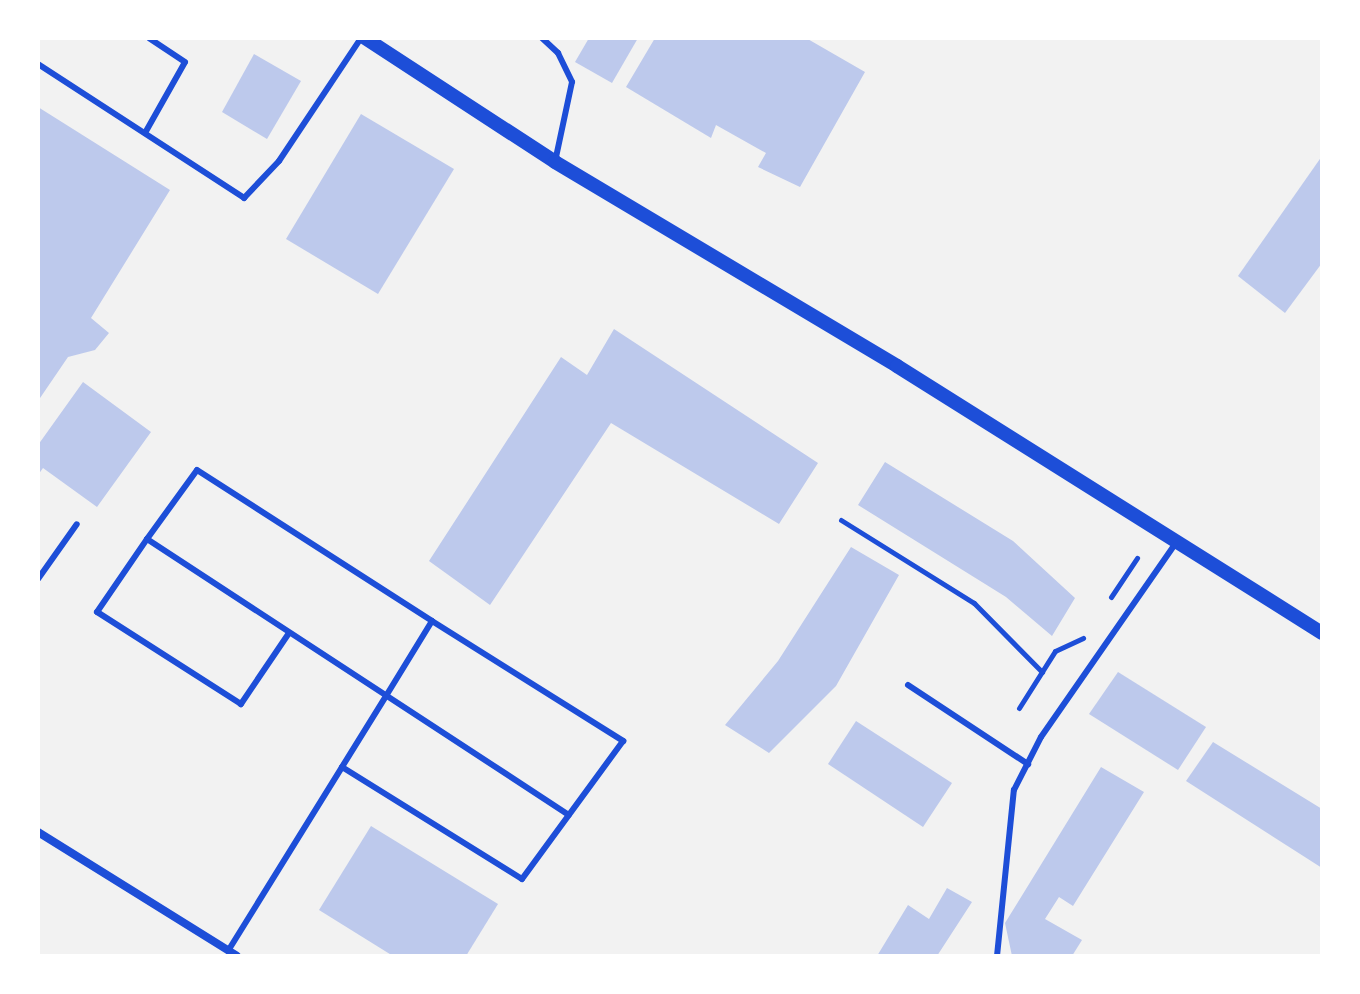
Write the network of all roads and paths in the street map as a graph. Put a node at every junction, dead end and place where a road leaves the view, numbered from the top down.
1 (149, 38) edge
2 (363, 38) edge
3 (542, 38) edge
4 (38, 64) edge
5 (145, 133) junction
6 (555, 162) junction
7 (841, 520) dead end
8 (77, 524) dead end
9 (147, 539) junction
10 (1177, 541) junction
11 (1137, 558) dead end
12 (38, 579) edge
13 (1105, 606) dead end
14 (432, 621) junction
15 (1089, 630) dead end
16 (289, 633) junction
17 (1322, 633) edge
18 (1042, 672) junction
19 (908, 685) dead end
20 (386, 696) junction
21 (1019, 708) dead end
22 (1028, 764) junction
23 (342, 767) junction
24 (569, 815) junction
25 (38, 832) edge
26 (228, 951) junction
27 (237, 956) edge
28 (997, 956) edge

1 - 5 lane
2 - 5 lane
2 - 6 street
3 - 6 lane
4 - 5 lane
6 - 10 street
7 - 18 path
8 - 12 lane
9 - 14 lane
9 - 16 lane
9 - 16 lane
10 - 17 street
10 - 22 lane
11 - 13 path
14 - 20 lane
14 - 24 lane
15 - 18 path
16 - 20 lane
18 - 21 path
19 - 22 lane
20 - 23 lane
20 - 24 lane
22 - 28 lane
23 - 24 lane
23 - 26 lane
25 - 26 street
26 - 27 street

